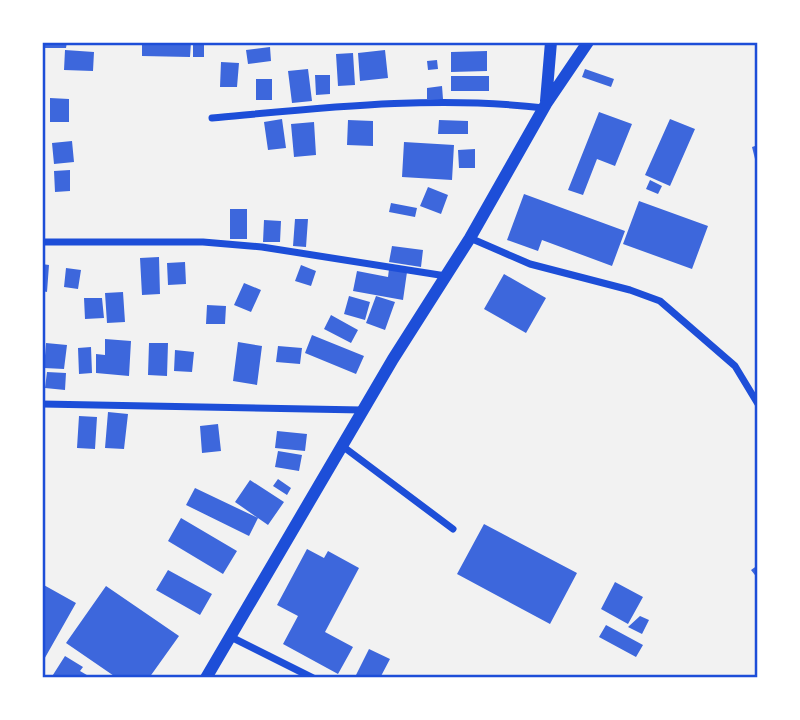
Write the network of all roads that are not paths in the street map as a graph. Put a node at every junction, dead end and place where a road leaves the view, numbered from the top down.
1 (551, 42) edge
2 (588, 42) edge
3 (545, 106) junction
4 (212, 118) dead end
5 (470, 238) junction
6 (42, 242) edge
7 (446, 276) junction
8 (42, 404) edge
9 (758, 404) edge
10 (362, 410) junction
11 (341, 445) junction
12 (453, 529) dead end
13 (229, 636) junction
14 (206, 678) edge
15 (313, 678) edge

1 - 3 street
2 - 3 street
3 - 4 street
3 - 5 street
5 - 7 street
5 - 9 street
6 - 7 street
7 - 10 street
8 - 10 street
10 - 11 street
11 - 12 street
11 - 13 street
13 - 14 street
13 - 15 street

